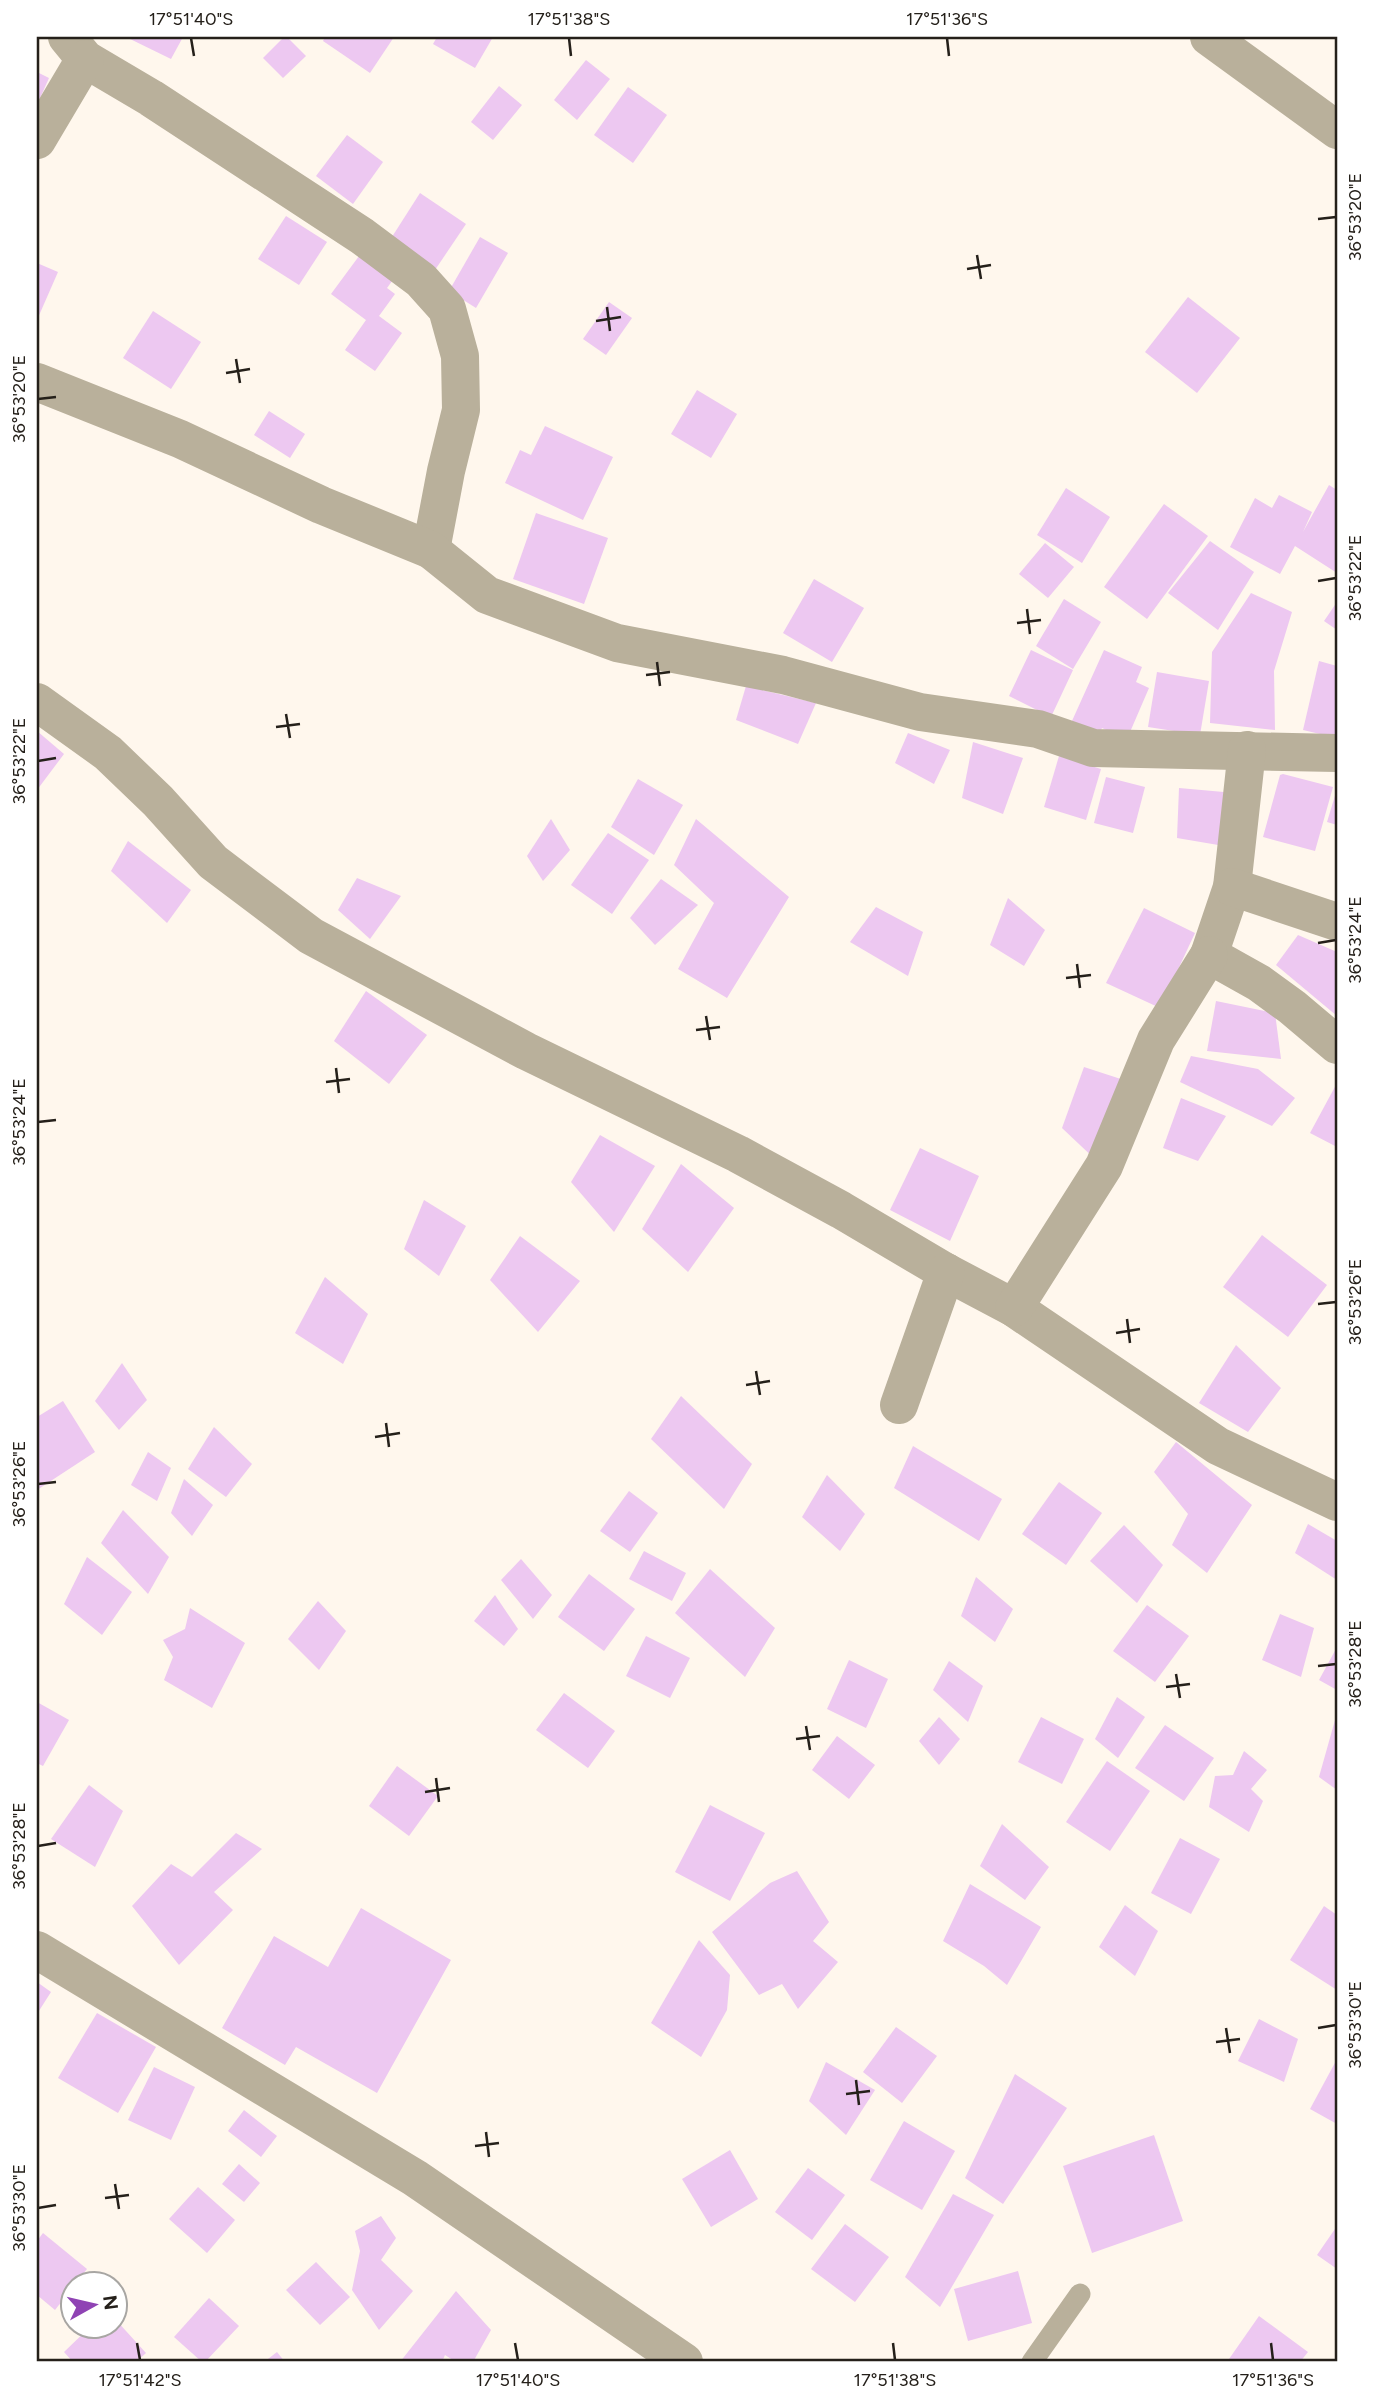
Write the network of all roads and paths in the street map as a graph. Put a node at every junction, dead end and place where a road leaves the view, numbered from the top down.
1 (1209, 37) edge
2 (76, 48) edge
3 (1337, 130) edge
4 (37, 140) edge
5 (37, 382) edge
6 (430, 550) junction
7 (37, 702) edge
8 (1247, 750) junction
9 (1337, 753) edge
10 (1232, 887) junction
11 (1337, 922) edge
12 (1209, 955) junction
13 (1337, 1045) edge
14 (946, 1272) junction
15 (1014, 1308) junction
16 (899, 1405) dead end
17 (1337, 1502) edge
18 (37, 1950) edge
19 (1080, 2294) dead end
20 (684, 2362) edge
21 (1032, 2362) edge

1 - 3 street
2 - 4 street
2 - 6 street
5 - 6 street
6 - 8 street
7 - 14 street
8 - 9 street
8 - 10 street
10 - 11 street
10 - 12 street
12 - 13 street
12 - 15 street
14 - 15 street
14 - 16 street
15 - 17 street
18 - 20 street
19 - 21 lane

